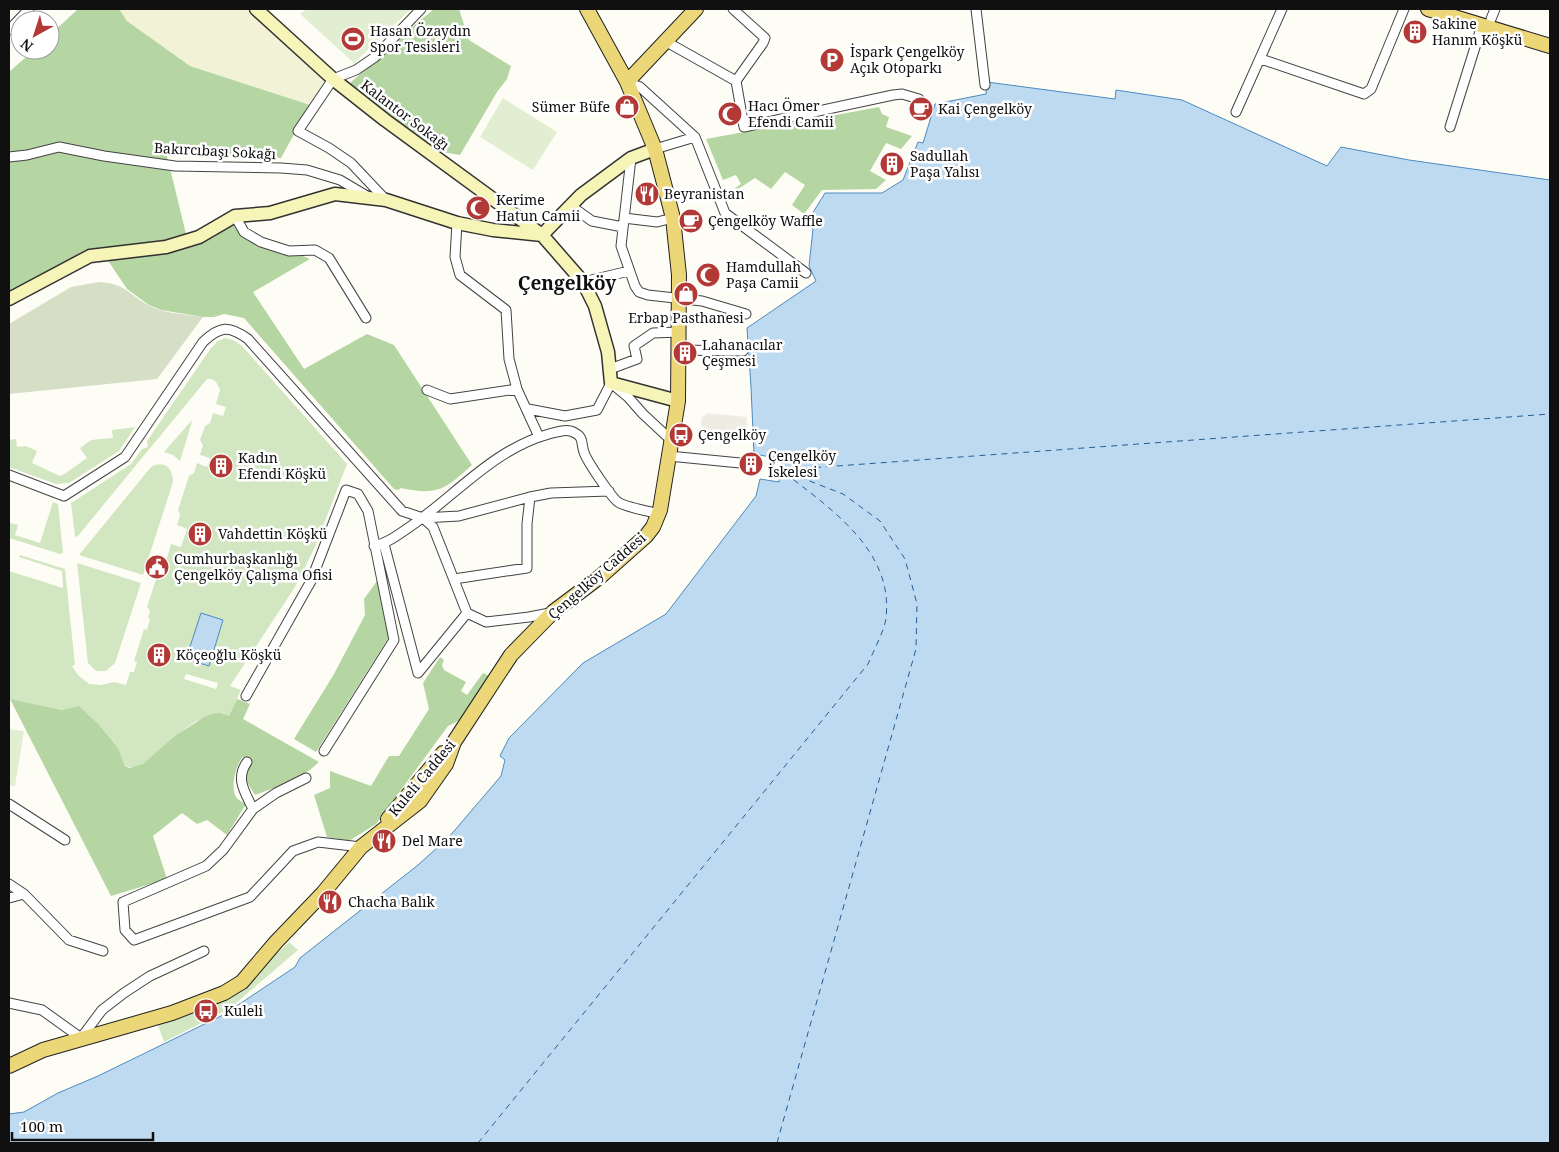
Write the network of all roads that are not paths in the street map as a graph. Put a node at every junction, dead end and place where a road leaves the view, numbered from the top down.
1 (29, 9) edge
2 (256, 9) edge
3 (421, 9) edge
4 (587, 9) edge
5 (696, 9) edge
6 (733, 9) edge
7 (976, 9) edge
8 (1282, 9) edge
9 (1404, 9) edge
10 (1428, 9) edge
11 (1489, 18) edge
12 (9, 30) edge
13 (1550, 36) edge
14 (665, 41) junction
15 (1550, 46) edge
16 (1261, 59) junction
17 (333, 79) junction
18 (627, 82) junction
19 (736, 82) junction
20 (986, 85) dead end
21 (919, 99) dead end
22 (1236, 112) dead end
23 (1450, 127) dead end
24 (696, 137) junction
25 (655, 149) junction
26 (9, 157) edge
27 (632, 158) junction
28 (369, 197) junction
29 (386, 200) junction
30 (571, 206) junction
31 (235, 216) junction
32 (673, 218) junction
33 (457, 223) junction
34 (624, 223) junction
35 (542, 235) junction
36 (629, 271) junction
37 (806, 273) dead end
38 (583, 282) junction
39 (679, 298) junction
40 (9, 300) edge
41 (746, 314) dead end
42 (366, 318) dead end
43 (680, 332) junction
44 (678, 350) junction
45 (743, 351) dead end
46 (610, 369) junction
47 (611, 384) junction
48 (517, 389) junction
49 (427, 390) dead end
50 (678, 401) junction
51 (528, 408) junction
52 (540, 437) junction
53 (672, 441) junction
54 (669, 456) junction
55 (740, 463) dead end
56 (9, 475) edge
57 (609, 490) junction
58 (530, 497) junction
59 (658, 514) junction
60 (423, 518) junction
61 (379, 545) junction
62 (454, 579) junction
63 (553, 612) junction
64 (467, 613) junction
65 (246, 696) dead end
66 (460, 733) joint
67 (324, 751) dead end
68 (247, 762) dead end
69 (306, 778) dead end
70 (9, 804) edge
71 (252, 809) junction
72 (65, 840) dead end
73 (364, 844) junction
74 (9, 884) edge
75 (24, 894) junction
76 (9, 898) edge
77 (103, 951) dead end
78 (204, 951) dead end
79 (9, 1003) edge
80 (81, 1038) junction
81 (11, 1061) edge

1 - 12 street
2 - 17 street, Kalantor Sokağı
3 - 17 street
4 - 18 main road, Çengelköy Caddesi
5 - 14 main road
6 - 19 street
7 - 20 street
8 - 16 street
9 - 16 street
10 - 11 main road
11 - 13 main road
11 - 15 main road
11 - 23 street
14 - 18 main road
14 - 19 street
16 - 22 street
17 - 29 street
17 - 35 street, Kalantor Sokağı
18 - 24 street
18 - 25 main road, Çengelköy Caddesi
19 - 21 street
24 - 25 street
24 - 37 street
25 - 27 street
25 - 32 main road, Çengelköy Caddesi
26 - 28 street, Bakırcıbaşı Sokağı
27 - 30 street
27 - 34 street
28 - 29 street
28 - 31 street
29 - 33 street
30 - 34 street
30 - 35 street
31 - 40 street
31 - 42 street
32 - 34 street
32 - 39 main road, Çengelköy Caddesi
33 - 35 street
33 - 48 street
34 - 36 street
35 - 38 street, Kalantor Sokağı
36 - 38 street
36 - 39 street
38 - 46 street, Kalantor Sokağı
39 - 41 street
39 - 43 main road, Çengelköy Caddesi
43 - 44 main road, Çengelköy Caddesi
43 - 46 street
44 - 45 street
44 - 50 main road, Çengelköy Caddesi
46 - 47 street, Kalantor Sokağı
47 - 50 street
47 - 51 street
47 - 53 street
48 - 49 street
48 - 51 street
50 - 53 main road, Çengelköy Caddesi
51 - 52 street
52 - 57 street
52 - 60 street
53 - 54 main road, Çengelköy Caddesi
54 - 55 street
54 - 59 main road, Çengelköy Caddesi
56 - 60 street
57 - 58 street
57 - 59 street
58 - 60 street
58 - 62 street
59 - 63 main road, Çengelköy Caddesi
60 - 61 street
60 - 62 street
61 - 64 street
61 - 65 street
61 - 67 street
62 - 64 street
63 - 64 street
63 - 66 main road, Çengelköy Caddesi
66 - 73 main road, Kuleli Caddesi
68 - 71 street
69 - 71 street
70 - 72 street
71 - 73 street
73 - 80 main road, Kuleli Caddesi
74 - 75 street
75 - 76 street
75 - 77 street
78 - 80 street
79 - 80 street
80 - 81 main road, Kuleli Caddesi

